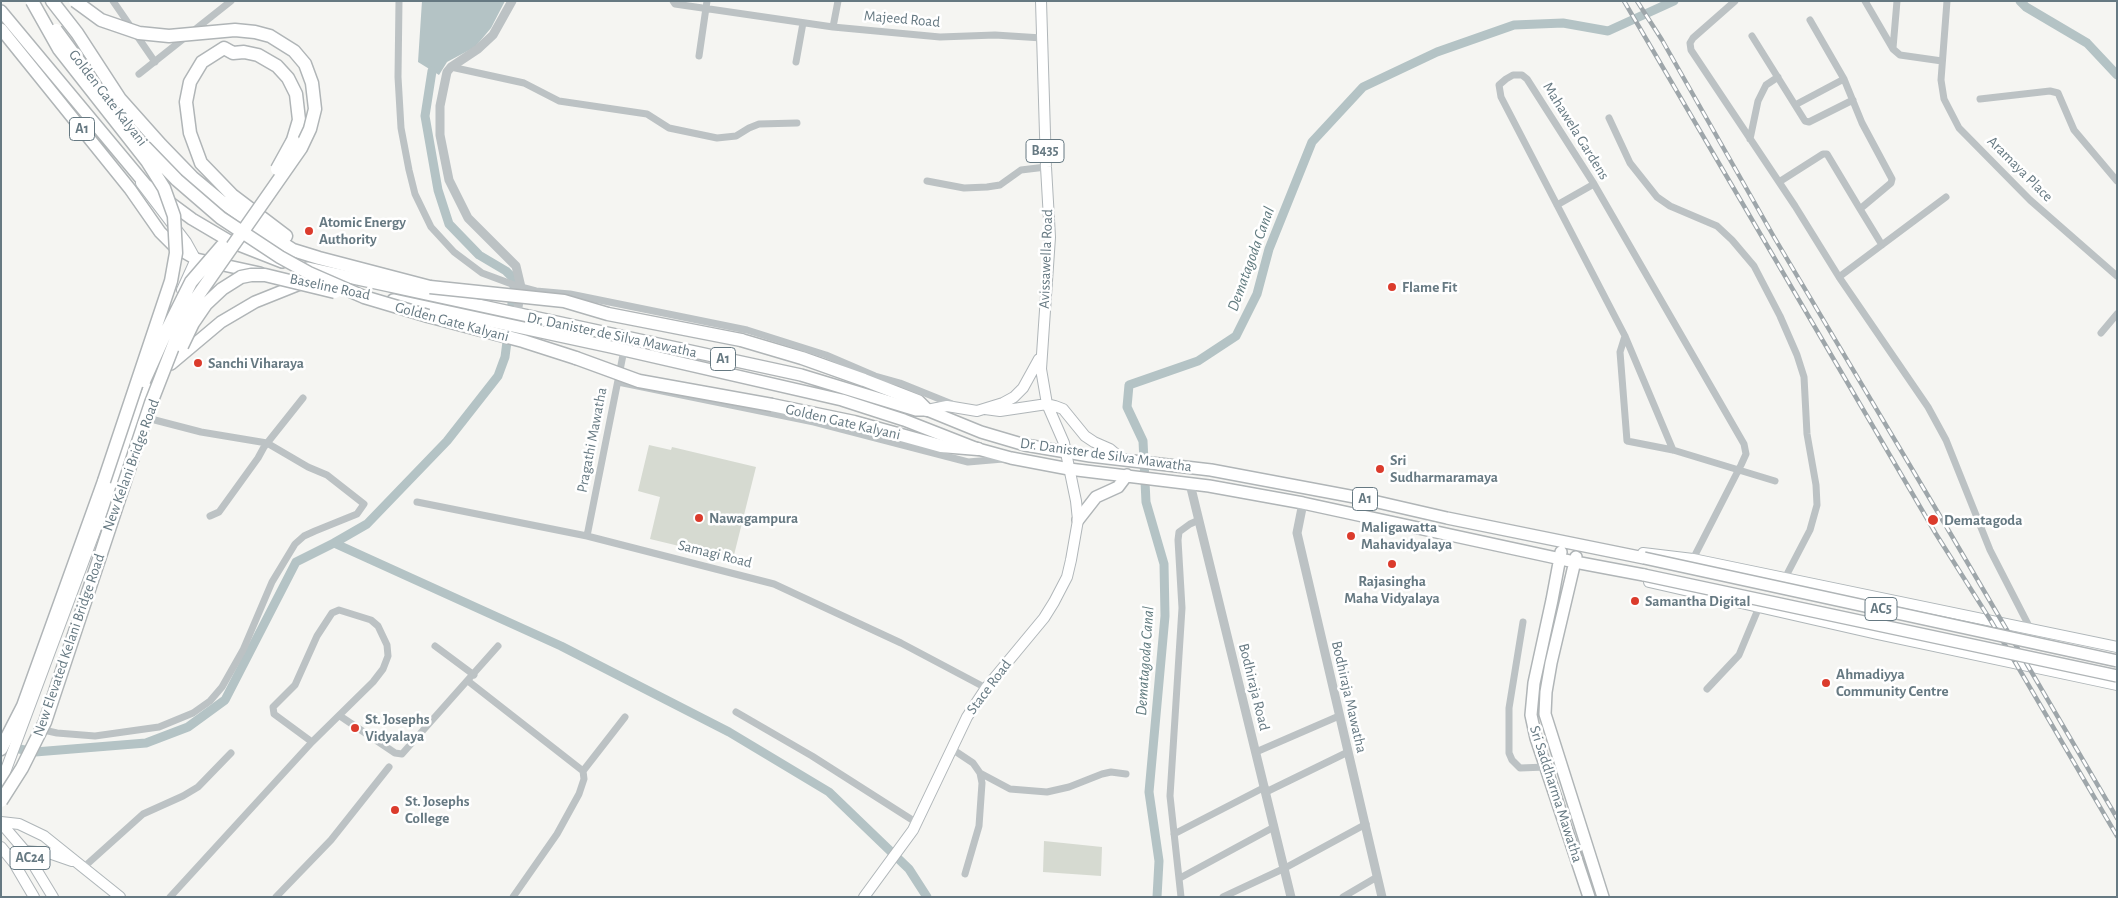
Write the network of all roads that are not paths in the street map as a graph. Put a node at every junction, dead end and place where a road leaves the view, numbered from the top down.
1 (33, 1) edge
2 (52, 1) edge
3 (75, 1) edge
4 (113, 1) edge
5 (231, 1) edge
6 (399, 1) edge
7 (512, 1) edge
8 (673, 1) edge
9 (838, 1) edge
10 (1041, 1) edge
11 (1735, 1) edge
12 (1865, 1) edge
13 (1897, 1) edge
14 (1947, 1) edge
15 (707, 5) edge
16 (1, 11) edge
17 (1810, 20) dead end
18 (803, 23) junction
19 (833, 27) junction
20 (1, 29) edge
21 (1752, 36) dead end
22 (1042, 38) junction
23 (1893, 49) junction
24 (700, 56) dead end
25 (1942, 61) junction
26 (155, 62) junction
27 (796, 62) dead end
28 (451, 67) junction
29 (139, 74) dead end
30 (1778, 77) junction
31 (1844, 79) junction
32 (1980, 99) dead end
33 (1853, 100) junction
34 (1795, 105) junction
35 (1609, 118) dead end
36 (797, 123) dead end
37 (1750, 139) junction
38 (129, 167) junction
39 (1046, 167) junction
40 (927, 181) dead end
41 (2117, 181) edge
42 (1779, 182) junction
43 (1594, 184) junction
44 (1946, 197) dead end
45 (1557, 206) junction
46 (1860, 209) junction
47 (160, 232) junction
48 (1882, 245) junction
49 (248, 250) junction
50 (319, 258) junction
51 (196, 259) junction
52 (2117, 276) edge
53 (1839, 277) junction
54 (307, 282) junction
55 (519, 287) junction
56 (178, 307) junction
57 (494, 309) joint
58 (517, 314) junction
59 (2117, 314) edge
60 (428, 316) junction
61 (492, 322) joint
62 (2101, 333) dead end
63 (1625, 336) junction
64 (624, 350) junction
65 (1042, 353) junction
66 (171, 364) junction
67 (618, 382) junction
68 (303, 398) dead end
69 (1047, 404) junction
70 (966, 409) junction
71 (985, 409) junction
72 (927, 410) junction
73 (147, 418) junction
74 (267, 442) junction
75 (978, 449) junction
76 (1673, 450) junction
77 (1067, 452) junction
78 (1011, 458) junction
79 (1127, 460) junction
80 (1069, 469) junction
81 (1738, 470) junction
82 (1129, 476) junction
83 (104, 481) junction
84 (1775, 481) dead end
85 (125, 482) junction
86 (1190, 484) junction
87 (417, 502) dead end
88 (1303, 503) junction
89 (210, 516) dead end
90 (1078, 520) junction
91 (1199, 520) junction
92 (587, 536) junction
93 (1563, 542) junction
94 (1578, 545) junction
95 (1592, 548) junction
96 (1560, 559) junction
97 (1693, 559) junction
98 (1575, 562) junction
99 (1595, 566) junction
100 (1785, 578) junction
101 (1886, 598) junction
102 (1759, 607) junction
103 (1523, 622) dead end
104 (2030, 628) junction
105 (1877, 634) junction
106 (435, 646) dead end
107 (498, 646) dead end
108 (2117, 648) edge
109 (2117, 660) edge
110 (474, 675) junction
111 (2117, 676) edge
112 (468, 681) junction
113 (2117, 685) edge
114 (986, 688) junction
115 (1707, 689) dead end
116 (736, 712) dead end
117 (340, 716) junction
118 (625, 716) dead end
119 (1338, 716) junction
120 (35, 732) junction
121 (312, 742) junction
122 (1, 749) edge
123 (952, 749) junction
124 (1256, 752) junction
125 (1348, 752) junction
126 (231, 753) dead end
127 (389, 768) dead end
128 (1546, 768) junction
129 (583, 771) junction
130 (980, 773) junction
131 (1126, 774) dead end
132 (1, 783) edge
133 (1265, 790) junction
134 (1, 801) edge
135 (1, 808) edge
136 (1, 823) edge
137 (917, 823) junction
138 (1366, 824) junction
139 (1274, 827) junction
140 (1174, 834) junction
141 (1, 846) edge
142 (25, 851) junction
143 (84, 867) junction
144 (1284, 868) junction
145 (965, 874) dead end
146 (1377, 877) junction
147 (1180, 878) junction
148 (34, 897) edge
149 (53, 897) edge
150 (120, 897) edge
151 (170, 897) edge
152 (276, 897) edge
153 (512, 897) edge
154 (864, 897) edge
155 (1181, 897) edge
156 (1223, 897) edge
157 (1292, 897) edge
158 (1343, 897) edge
159 (1382, 897) edge
160 (1589, 897) edge
161 (1602, 897) edge

1 - 60 highway, Golden Gate Kalyani, bridge
1 - 83 highway, bridge
2 - 50 highway, Golden Gate Kalyani
3 - 85 highway, bridge
4 - 26 street
5 - 26 street
6 - 55 street
7 - 28 street
8 - 15 street, Majeed Road
9 - 19 street
10 - 22 main road, Avissawella Road / B435
11 - 37 street
12 - 23 street
13 - 23 street
14 - 25 street, Aramaya Place
15 - 18 street, Majeed Road
15 - 24 street
16 - 38 highway, A1
17 - 31 street
18 - 19 street, Majeed Road
18 - 27 street
19 - 22 street, Majeed Road
20 - 47 highway, New Kelani Bridge Road / A1
21 - 30 street
22 - 39 main road, Avissawella Road / B435
23 - 25 street
25 - 52 street, Aramaya Place
26 - 29 street
28 - 36 street
28 - 55 street
30 - 34 street
30 - 37 street
31 - 33 street
31 - 34 street
32 - 41 street
33 - 34 street
33 - 46 street
35 - 100 street
37 - 42 street
38 - 49 highway, Baseline Road / A1
38 - 51 main road
39 - 40 street
39 - 65 main road, Avissawella Road / B435
42 - 46 street
42 - 53 street
43 - 45 street
43 - 45 street, Mahawela Gardens
43 - 81 street, Mahawela Gardens
44 - 48 street
45 - 63 street, Mahawela Gardens
46 - 48 street
47 - 51 highway, New Kelani Bridge Road / A1
47 - 56 main road, New Kelani Bridge Road
48 - 53 street
49 - 51 main road
49 - 57 highway, Baseline Road / A1
50 - 72 highway, Golden Gate Kalyani, bridge
50 - 83 highway, bridge
51 - 54 highway, Baseline Road / A1
51 - 56 main road, New Kelani Bridge Road
51 - 66 main road, New Kelani Bridge Road
53 - 104 street
54 - 61 highway, Baseline Road / A1
54 - 66 highway
55 - 58 street
55 - 70 street
56 - 132 main road, New Kelani Bridge Road
57 - 58 highway, Dr. Danister de Silva Mawatha / A1
58 - 72 highway, Dr. Danister de Silva Mawatha / A1
59 - 62 street
60 - 75 highway, Golden Gate Kalyani, bridge
60 - 85 highway, bridge
61 - 64 highway, Dr. Danister de Silva Mawatha / A1
63 - 76 street, Mahawela Gardens
63 - 76 street
64 - 67 street, Pragathi Mawatha
64 - 75 highway, Dr. Danister de Silva Mawatha / A1
65 - 69 main road, Avissawella Road / B435
65 - 71 main road
66 - 73 main road, New Kelani Bridge Road
67 - 78 street
67 - 92 street, Pragathi Mawatha
68 - 74 street
69 - 71 main road
69 - 77 main road, Avissawella Road / B435
69 - 79 main road
70 - 71 main road
70 - 72 main road
72 - 77 highway, Dr. Danister de Silva Mawatha / A1
73 - 74 street
73 - 120 main road, New Kelani Bridge Road
74 - 89 street
74 - 120 street
75 - 78 highway, Dr. Danister de Silva Mawatha / A1
76 - 81 street
77 - 79 highway, Dr. Danister de Silva Mawatha / A1
77 - 80 main road, Avissawella Road
78 - 80 highway, Dr. Danister de Silva Mawatha / A1
79 - 93 highway, Dr. Danister de Silva Mawatha / A1
80 - 82 highway, Dr. Danister de Silva Mawatha / A1
80 - 90 main road, Stace Road
81 - 84 street
81 - 97 street, Mahawela Gardens
82 - 86 highway, Dr. Danister de Silva Mawatha / A1
82 - 90 highway
83 - 122 highway, New Elevated Kelani Bridge Road
85 - 134 highway, New Elevated Kelani Bridge Road, bridge
86 - 88 highway, Dr. Danister de Silva Mawatha / A1
86 - 91 street, Bodhiraja Road
87 - 92 street, Samagi Road
88 - 96 highway, Dr. Danister de Silva Mawatha / A1
88 - 119 street, Bodhiraja Mawatha
90 - 114 main road, Stace Road
91 - 124 street, Bodhiraja Road
91 - 140 street
92 - 114 street, Samagi Road
93 - 94 highway, Dr. Danister de Silva Mawatha / A1
93 - 96 highway, Sri Saddharma Mawatha
94 - 95 highway, AC5
94 - 98 highway, Sri Saddharma Mawatha
95 - 97 main road
95 - 109 highway, AC5, bridge
96 - 98 highway, Dr. Danister de Silva Mawatha / A1
96 - 128 highway, Sri Saddharma Mawatha
97 - 100 main road
98 - 99 highway, AC5
98 - 161 highway, Sri Saddharma Mawatha
99 - 102 main road
99 - 111 highway, AC5, bridge
100 - 101 main road
101 - 104 main road
101 - 105 main road
102 - 105 main road
102 - 115 street
103 - 128 street
104 - 108 main road
105 - 113 main road
106 - 110 street
107 - 110 street
110 - 112 street
112 - 117 street
112 - 129 street
114 - 123 main road, Stace Road
116 - 137 street
117 - 121 street
117 - 121 street
118 - 129 street
119 - 124 street
119 - 125 street, Bodhiraja Mawatha
120 - 135 main road, New Kelani Bridge Road, bridge
121 - 151 street
123 - 130 street
123 - 137 main road, Stace Road
124 - 133 street, Bodhiraja Road
125 - 133 street
125 - 138 street, Bodhiraja Mawatha
126 - 143 street
127 - 152 street
128 - 160 highway, Sri Saddharma Mawatha
129 - 153 street
130 - 131 street
130 - 145 street
133 - 139 street, Bodhiraja Road
133 - 140 street
136 - 142 main road, AC24
136 - 143 main road
137 - 154 main road, Stace Road
138 - 144 street
138 - 146 street, Bodhiraja Mawatha
139 - 144 street, Bodhiraja Road
139 - 147 street
140 - 147 street
141 - 148 main road, AC24
142 - 143 main road
142 - 149 main road, AC24
143 - 150 main road
144 - 156 street
144 - 157 street, Bodhiraja Road
146 - 158 street
146 - 159 street, Bodhiraja Mawatha
147 - 155 street

